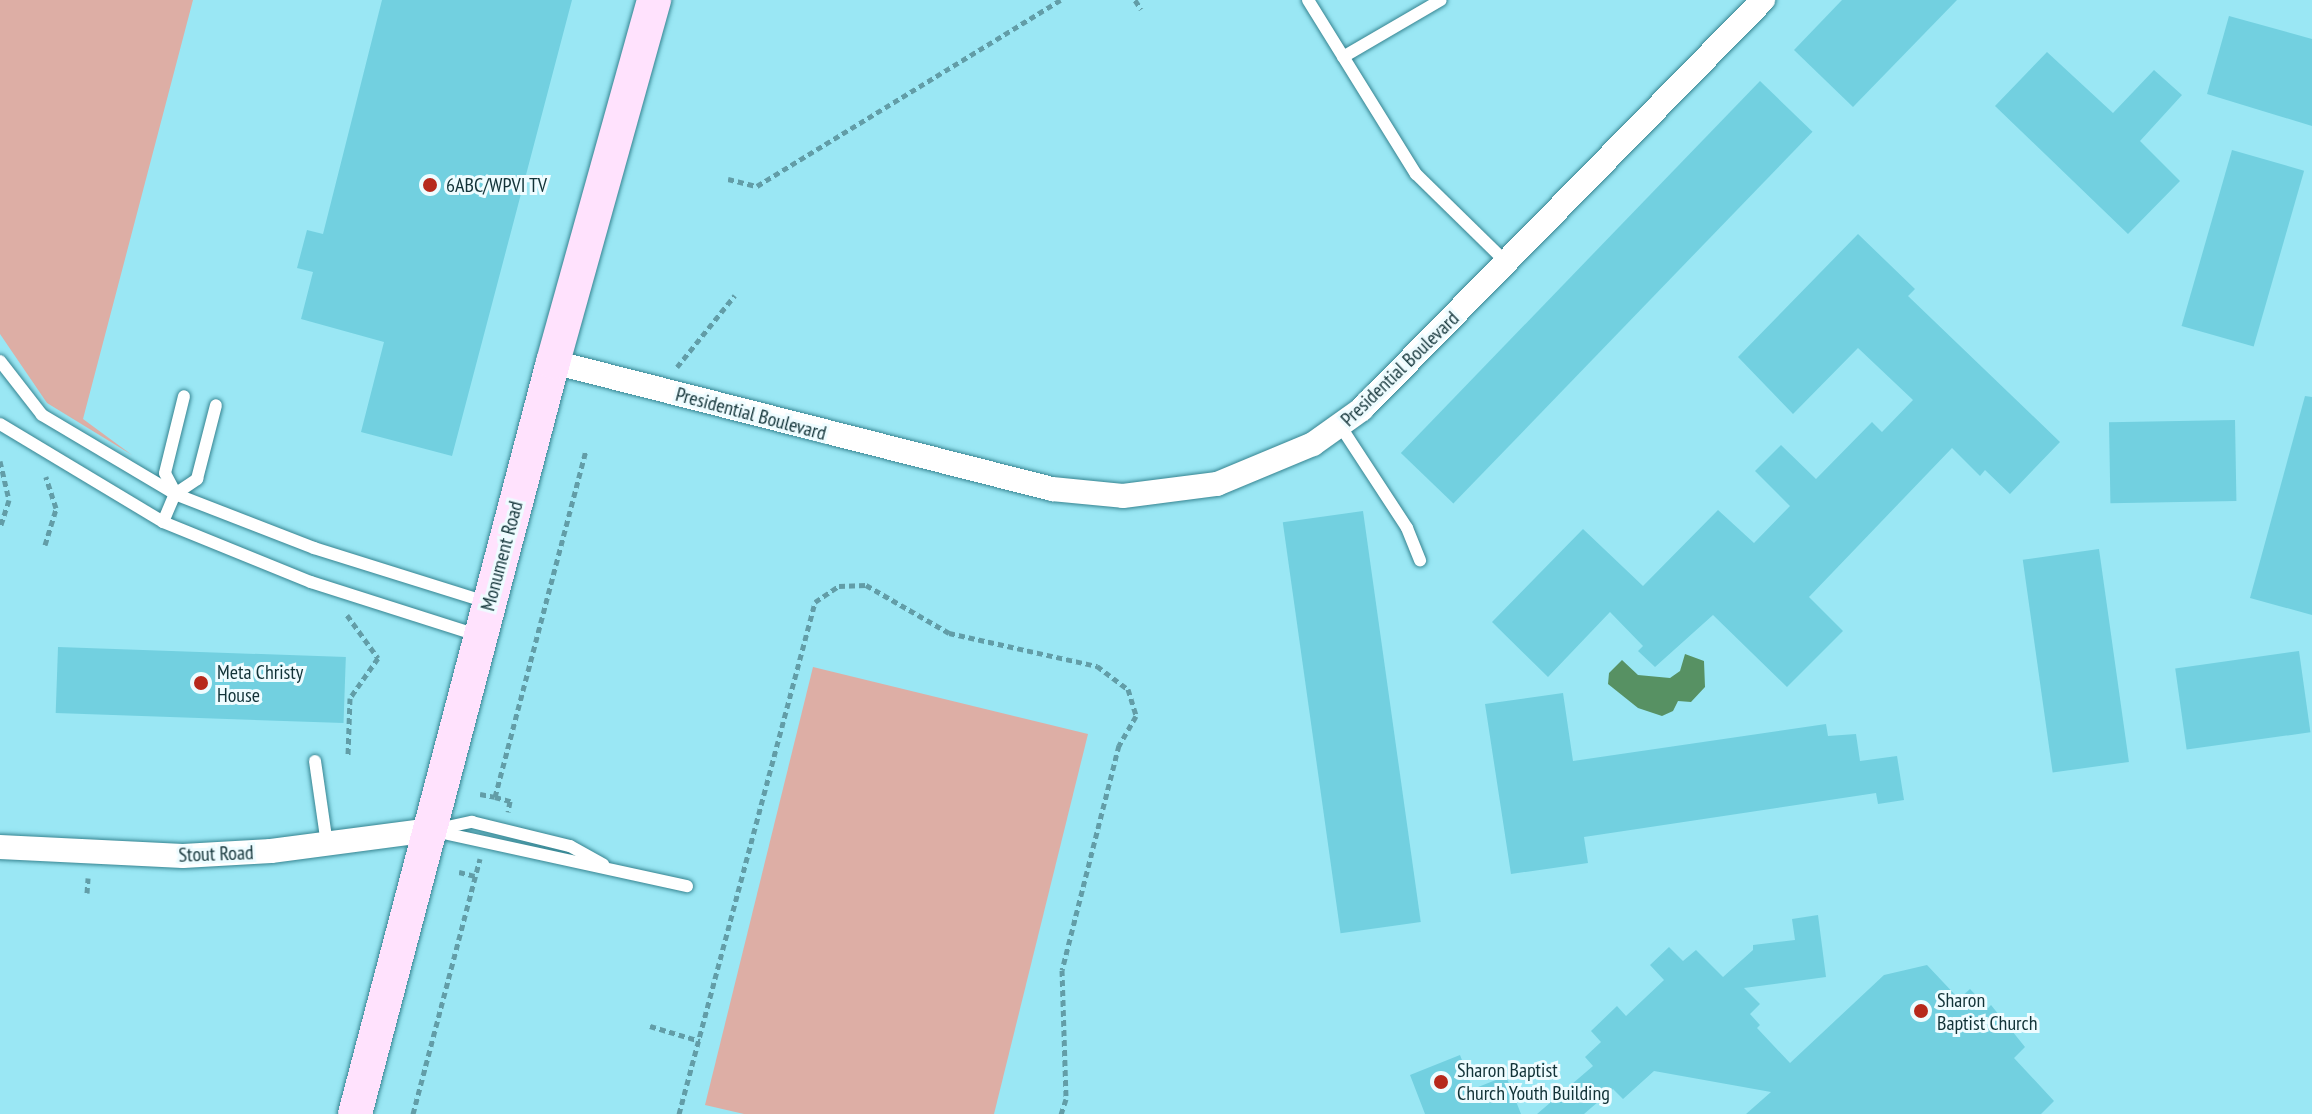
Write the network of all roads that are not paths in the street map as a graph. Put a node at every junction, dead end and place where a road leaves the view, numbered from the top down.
1 (654, 0) edge
2 (1308, 0) edge
3 (1441, 0) edge
4 (1763, 0) edge
5 (1343, 57) junction
6 (1507, 263) junction
7 (553, 362) junction
8 (2, 370) edge
9 (184, 396) dead end
10 (216, 405) dead end
11 (0, 424) edge
12 (1341, 427) junction
13 (175, 494) junction
14 (163, 522) junction
15 (1420, 561) dead end
16 (485, 619) junction
17 (315, 761) dead end
18 (430, 830) junction
19 (327, 844) junction
20 (0, 847) edge
21 (687, 886) dead end
22 (355, 1114) edge

1 - 7 street, Monument Road
2 - 5 lane
3 - 5 lane
4 - 6 street, Presidential Boulevard
5 - 6 lane
6 - 12 street, Presidential Boulevard
7 - 12 street, Presidential Boulevard
7 - 16 street, Monument Road
8 - 13 lane
9 - 13 lane
10 - 13 lane
11 - 14 lane
12 - 15 lane
13 - 14 lane
13 - 16 lane
14 - 16 lane
16 - 18 street, Monument Road
17 - 19 lane
18 - 19 street, Stout Road
18 - 21 lane
18 - 22 street, Monument Road
19 - 20 street, Stout Road

